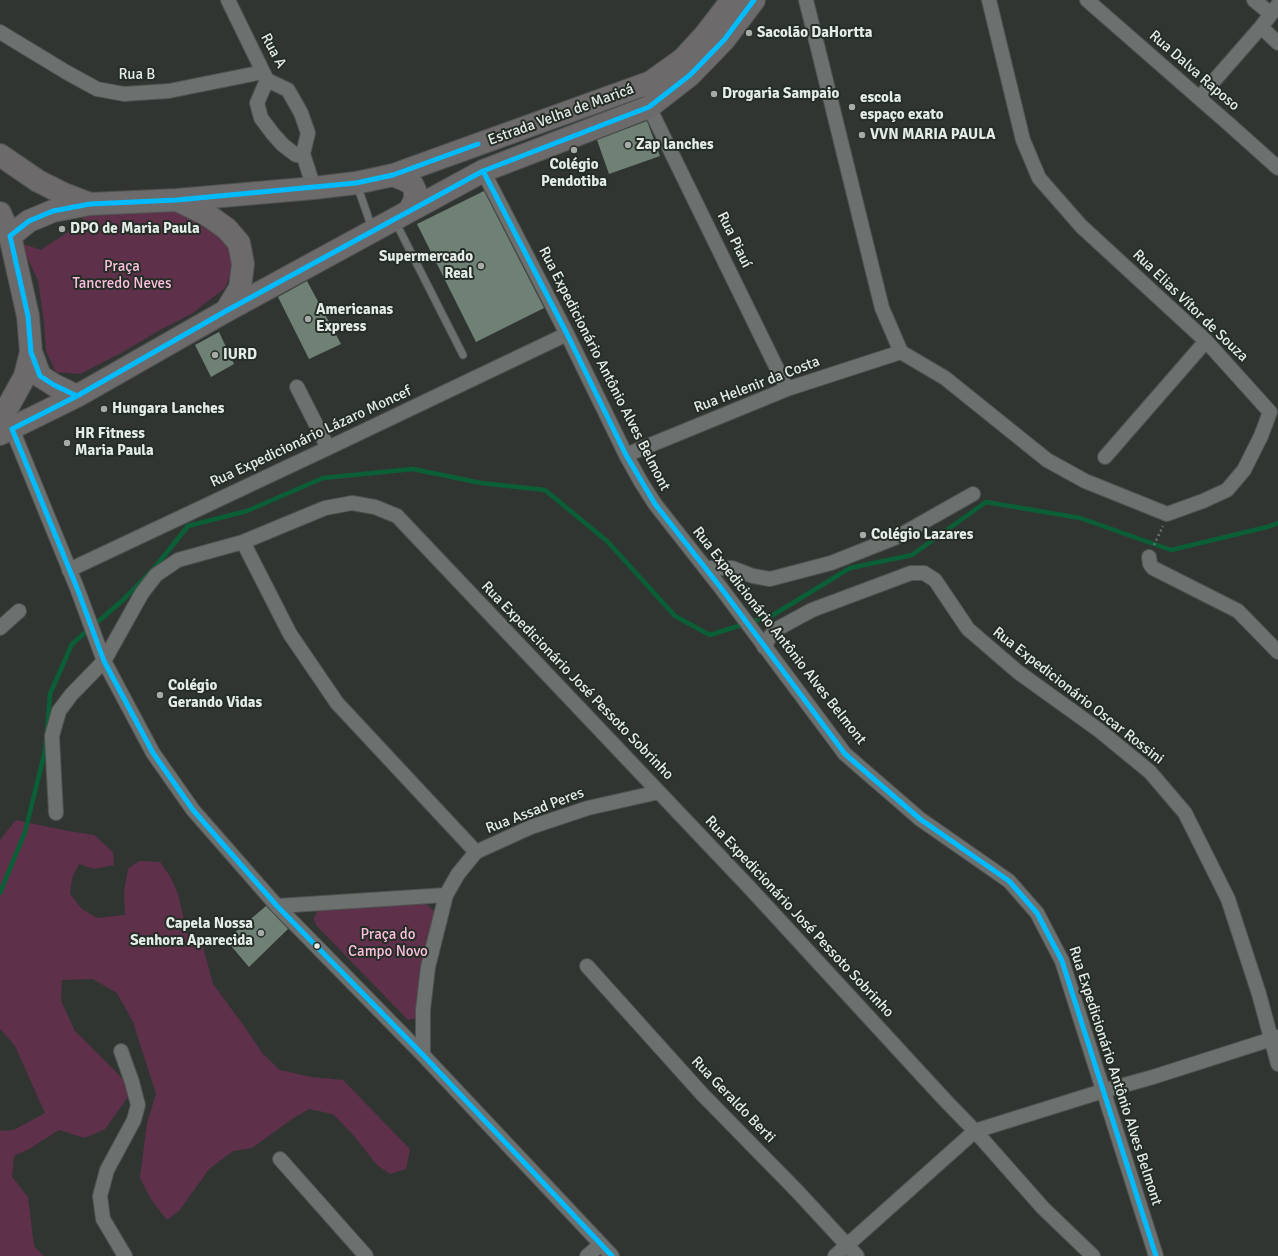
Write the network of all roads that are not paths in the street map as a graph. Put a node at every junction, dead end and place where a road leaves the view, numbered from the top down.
1 (228, 0) edge
2 (754, 0) edge
3 (806, 0) edge
4 (989, 0) edge
5 (1087, 0) edge
6 (1254, 0) edge
7 (727, 2) edge
8 (1274, 10) edge
9 (1261, 27) junction
10 (0, 32) edge
11 (1278, 43) edge
12 (265, 76) junction
13 (1199, 98) junction
14 (648, 107) junction
15 (303, 154) junction
16 (0, 155) edge
17 (1278, 168) edge
18 (483, 171) junction
19 (393, 176) junction
20 (356, 183) junction
21 (314, 188) junction
22 (177, 200) junction
23 (90, 204) junction
24 (0, 213) edge
25 (402, 215) junction
26 (373, 231) junction
27 (10, 236) junction
28 (226, 311) junction
29 (567, 334) junction
30 (1206, 341) junction
31 (31, 352) junction
32 (901, 352) junction
33 (463, 355) dead end
34 (297, 387) dead end
35 (788, 390) junction
36 (77, 396) junction
37 (1274, 410) edge
38 (4, 426) edge
39 (328, 448) junction
40 (626, 455) junction
41 (1105, 457) dead end
42 (973, 494) dead end
43 (243, 542) junction
44 (1149, 557) road end
45 (705, 568) junction
46 (69, 570) junction
47 (19, 611) dead end
48 (0, 628) edge
49 (762, 644) junction
50 (1278, 652) edge
51 (104, 661) junction
52 (659, 792) junction
53 (56, 813) dead end
54 (476, 852) junction
55 (446, 895) junction
56 (277, 906) junction
57 (587, 966) dead end
58 (1274, 1038) edge
59 (121, 1051) dead end
60 (423, 1055) junction
61 (1278, 1064) edge
62 (1103, 1091) junction
63 (975, 1131) junction
64 (280, 1159) dead end
65 (601, 1244) junction
66 (847, 1246) junction
67 (124, 1256) edge
68 (366, 1256) edge
69 (587, 1256) edge
70 (612, 1256) edge
71 (835, 1256) edge
72 (857, 1256) edge
73 (1093, 1256) edge
74 (1156, 1256) edge

1 - 12 street, Rua A
2 - 14 main road, Estrada Velha de Maricá
3 - 32 street
4 - 30 street, Rua Elias Vítor de Souza
5 - 13 street, Rua Dalva Raposo
6 - 8 street
7 - 19 main road, Estrada Velha de Maricá
8 - 9 street
9 - 11 street
9 - 13 street
10 - 12 street, Rua B
12 - 15 street, Rua A
12 - 15 street
13 - 17 street, Rua Dalva Raposo
14 - 18 main road, Estrada Velha de Maricá
14 - 35 street, Rua Piauí
15 - 21 street
16 - 23 main road
18 - 25 main road, Estrada Velha de Maricá
18 - 29 street, Rua Expedicionário Antônio Alves Belmont
19 - 20 main road, Estrada Velha de Maricá
19 - 25 main road
20 - 21 main road, Estrada Velha de Maricá
20 - 26 lane
21 - 22 main road, Estrada Velha de Maricá
22 - 23 main road, Estrada Velha de Maricá
22 - 28 main road
23 - 27 main road, Estrada Velha de Maricá
24 - 27 main road
25 - 26 main road, Estrada Velha de Maricá
25 - 33 lane
26 - 28 main road, Estrada Velha de Maricá
27 - 31 main road
28 - 36 main road, Estrada Velha de Maricá
29 - 39 street, Rua Expedicionário Lázaro Moncef
29 - 40 street, Rua Expedicionário Antônio Alves Belmont
30 - 37 street, Rua Elias Vítor de Souza
30 - 41 street
31 - 36 main road
31 - 38 main road
32 - 35 street, Rua Helenir da Costa
32 - 37 street, Rua Elias Vítor de Souza
34 - 39 street
35 - 40 street, Rua Helenir da Costa
36 - 38 main road, Estrada Velha de Maricá
38 - 46 street
39 - 46 street, Rua Expedicionário Lázaro Moncef
40 - 45 street, Rua Expedicionário Antônio Alves Belmont
42 - 45 street
43 - 51 street, Rua Expedicionário José Pessoto Sobrinho
43 - 52 street, Rua Expedicionário José Pessoto Sobrinho
43 - 54 street
44 - 50 street
45 - 49 street, Rua Expedicionário Antônio Alves Belmont
46 - 51 street
47 - 48 street
49 - 58 street, Rua Expedicionário Oscar Rossini
49 - 62 street, Rua Expedicionário Antônio Alves Belmont
51 - 53 street, Rua Expedicionário José Pessoto Sobrinho
51 - 56 street
52 - 54 street, Rua Assad Peres
52 - 63 street, Rua Expedicionário José Pessoto Sobrinho
54 - 55 street, Rua Assad Peres
55 - 56 street
55 - 60 street, Rua Assad Peres
56 - 60 street
57 - 66 street, Rua Geraldo Berti
58 - 61 street, Rua Expedicionário Oscar Rossini
58 - 62 street
59 - 67 street
60 - 65 street
62 - 63 street
62 - 74 street, Rua Expedicionário Antônio Alves Belmont
63 - 66 street
63 - 73 street, Rua Expedicionário José Pessoto Sobrinho
64 - 68 street
65 - 69 street
65 - 70 street
66 - 71 street
66 - 72 street, Rua Geraldo Berti

